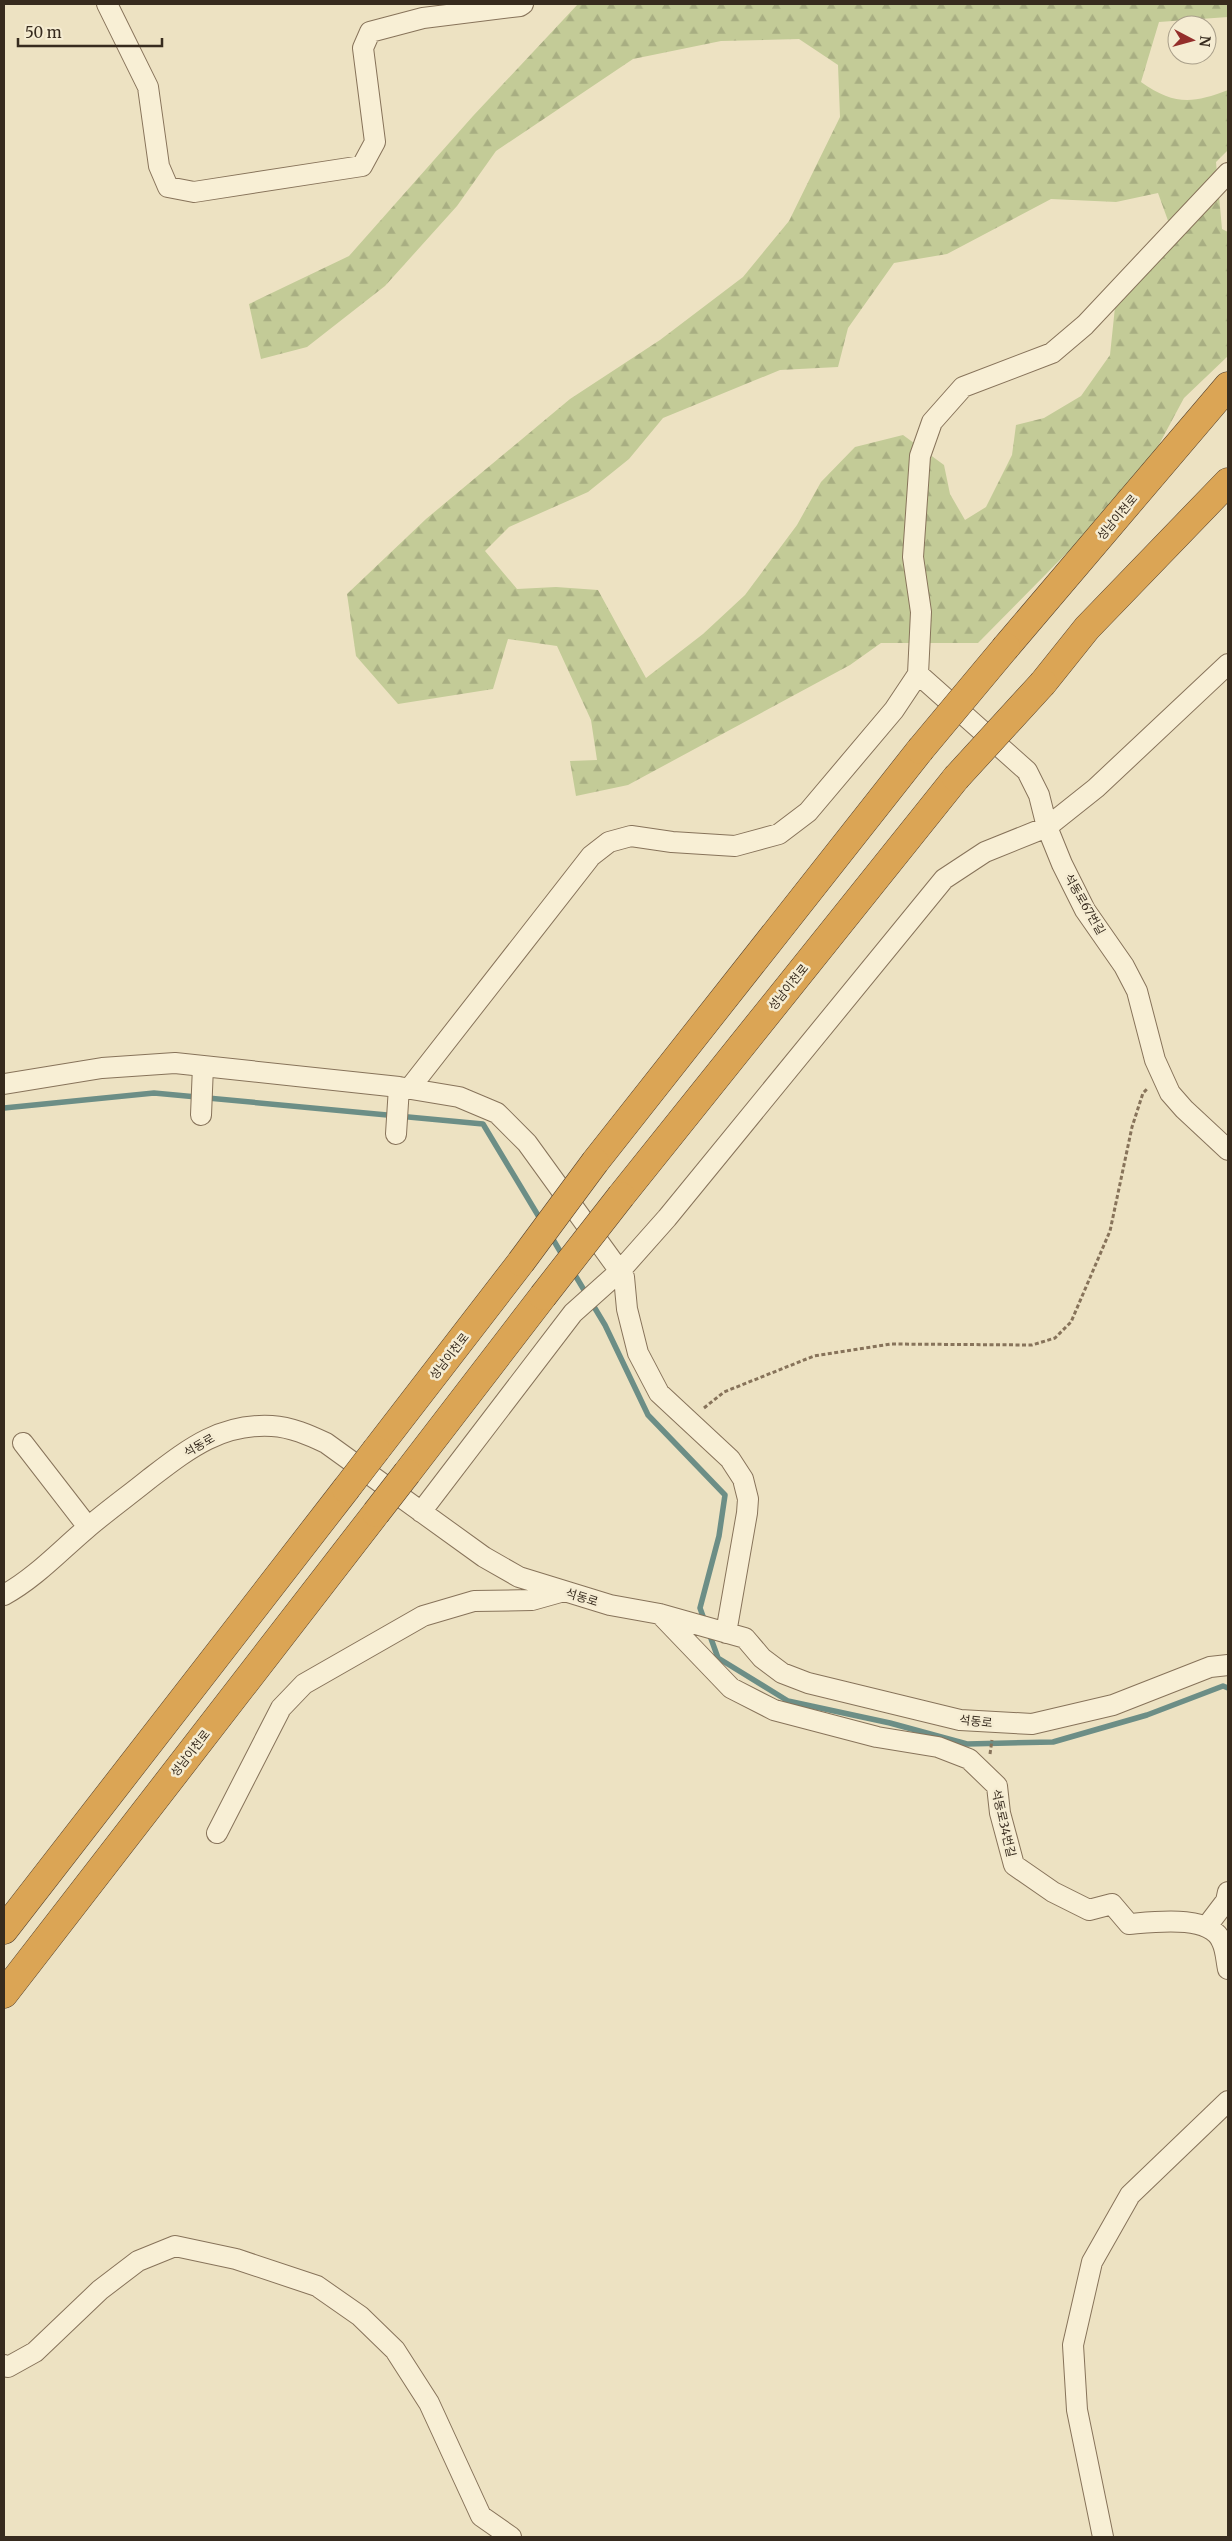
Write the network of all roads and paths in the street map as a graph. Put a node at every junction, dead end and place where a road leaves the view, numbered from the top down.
1 (108, 4) edge
2 (523, 4) edge
3 (422, 11) edge
4 (1228, 173) edge
5 (1228, 386) edge
6 (1228, 482) edge
7 (1228, 664) edge
8 (918, 674) junction
9 (1047, 828) junction
10 (203, 1070) junction
11 (1162, 1074) junction
12 (4, 1084) edge
13 (402, 1092) junction
14 (201, 1112) dead end
15 (397, 1129) dead end
16 (1228, 1150) edge
17 (616, 1276) junction
18 (687, 1420) junction
19 (23, 1443) dead end
20 (421, 1512) junction
21 (88, 1527) junction
22 (564, 1591) junction
23 (4, 1596) edge
24 (660, 1614) junction
25 (724, 1632) junction
26 (1228, 1665) edge
27 (992, 1735) dead end
28 (990, 1757) dead end
29 (217, 1834) dead end
30 (1228, 1892) edge
31 (1207, 1926) junction
32 (4, 1930) edge
33 (1228, 1969) edge
34 (4, 1994) edge
35 (1228, 2101) edge
36 (4, 2365) edge
37 (511, 2537) edge
38 (1103, 2537) edge

1 - 3 street
2 - 3 street
4 - 8 street
5 - 32 highway, 성남이천로, bridge
6 - 34 highway, 성남이천로, bridge
7 - 9 street
8 - 9 street, 석동로67번길
8 - 13 street
9 - 11 street, 석동로67번길
9 - 17 street
10 - 12 street
10 - 13 street
10 - 14 street
11 - 16 street, 석동로67번길
11 - 18 path
13 - 15 street
13 - 17 street
17 - 18 street
17 - 20 street
18 - 25 street
19 - 21 street
20 - 21 street, 석동로
20 - 22 street, 석동로
21 - 23 street, 석동로
22 - 24 street, 석동로
22 - 29 street
24 - 25 street, 석동로
24 - 31 street, 석동로34번길
25 - 26 street, 석동로
27 - 28 path
30 - 31 street
31 - 33 street
35 - 38 street
36 - 37 street

